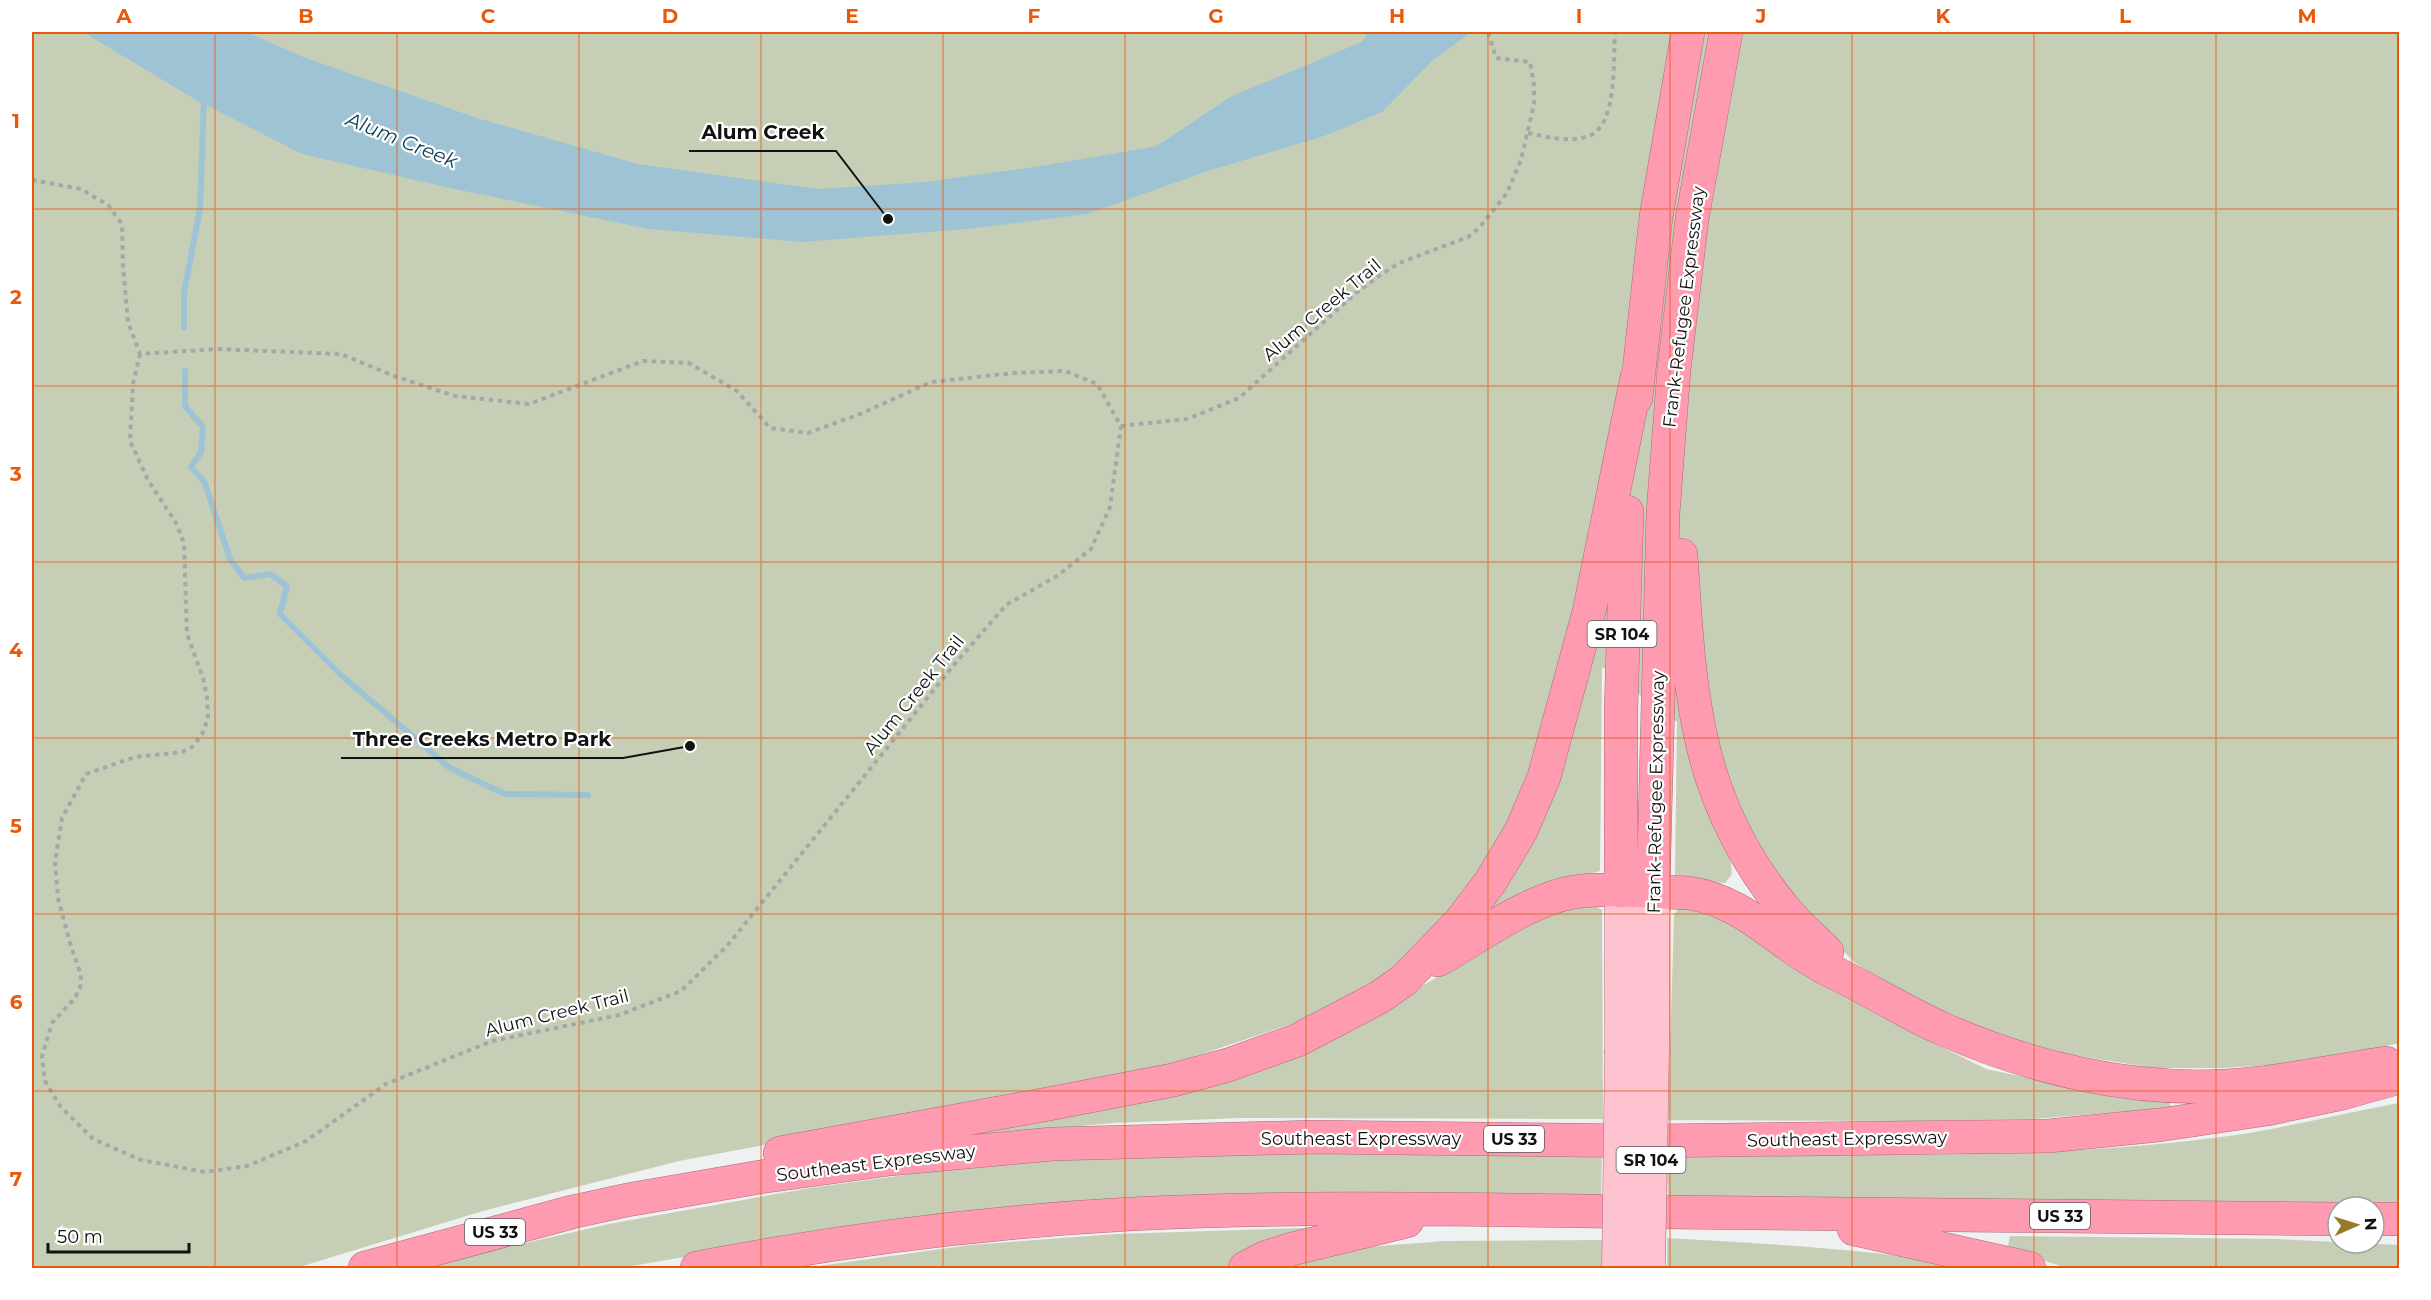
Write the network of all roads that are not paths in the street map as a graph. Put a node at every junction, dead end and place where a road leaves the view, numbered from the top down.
1 (1688, 32) edge
2 (1726, 32) edge
3 (1638, 377) junction
4 (1670, 421) junction
5 (1621, 891) junction
6 (1653, 892) junction
7 (1404, 980) junction
8 (1866, 988) junction
9 (2400, 1060) edge
10 (2400, 1077) edge
11 (627, 1200) junction
12 (1448, 1209) junction
13 (1782, 1213) junction
14 (2326, 1219) edge
15 (365, 1269) edge
16 (697, 1269) edge
17 (1245, 1269) edge
18 (1618, 1269) edge
19 (1649, 1269) edge
20 (2029, 1269) edge

1 - 3 highway, Frank-Refugee Expressway / SR 104
2 - 4 highway, Frank-Refugee Expressway / SR 104
3 - 5 highway, Frank-Refugee Expressway / SR 104
3 - 7 highway
4 - 6 highway, Frank-Refugee Expressway / SR 104
4 - 8 highway
5 - 6 highway
5 - 7 highway
5 - 18 main road, Frank-Refugee Expressway / SR 104, bridge
6 - 8 highway
6 - 19 main road, Frank-Refugee Expressway / SR 104, bridge
7 - 11 highway
8 - 9 highway
10 - 11 highway, Southeast Expressway / US 33
11 - 15 highway, Southeast Expressway / US 33
12 - 13 highway, US 33
12 - 16 highway, US 33
12 - 17 highway
13 - 14 highway, US 33
13 - 20 highway

